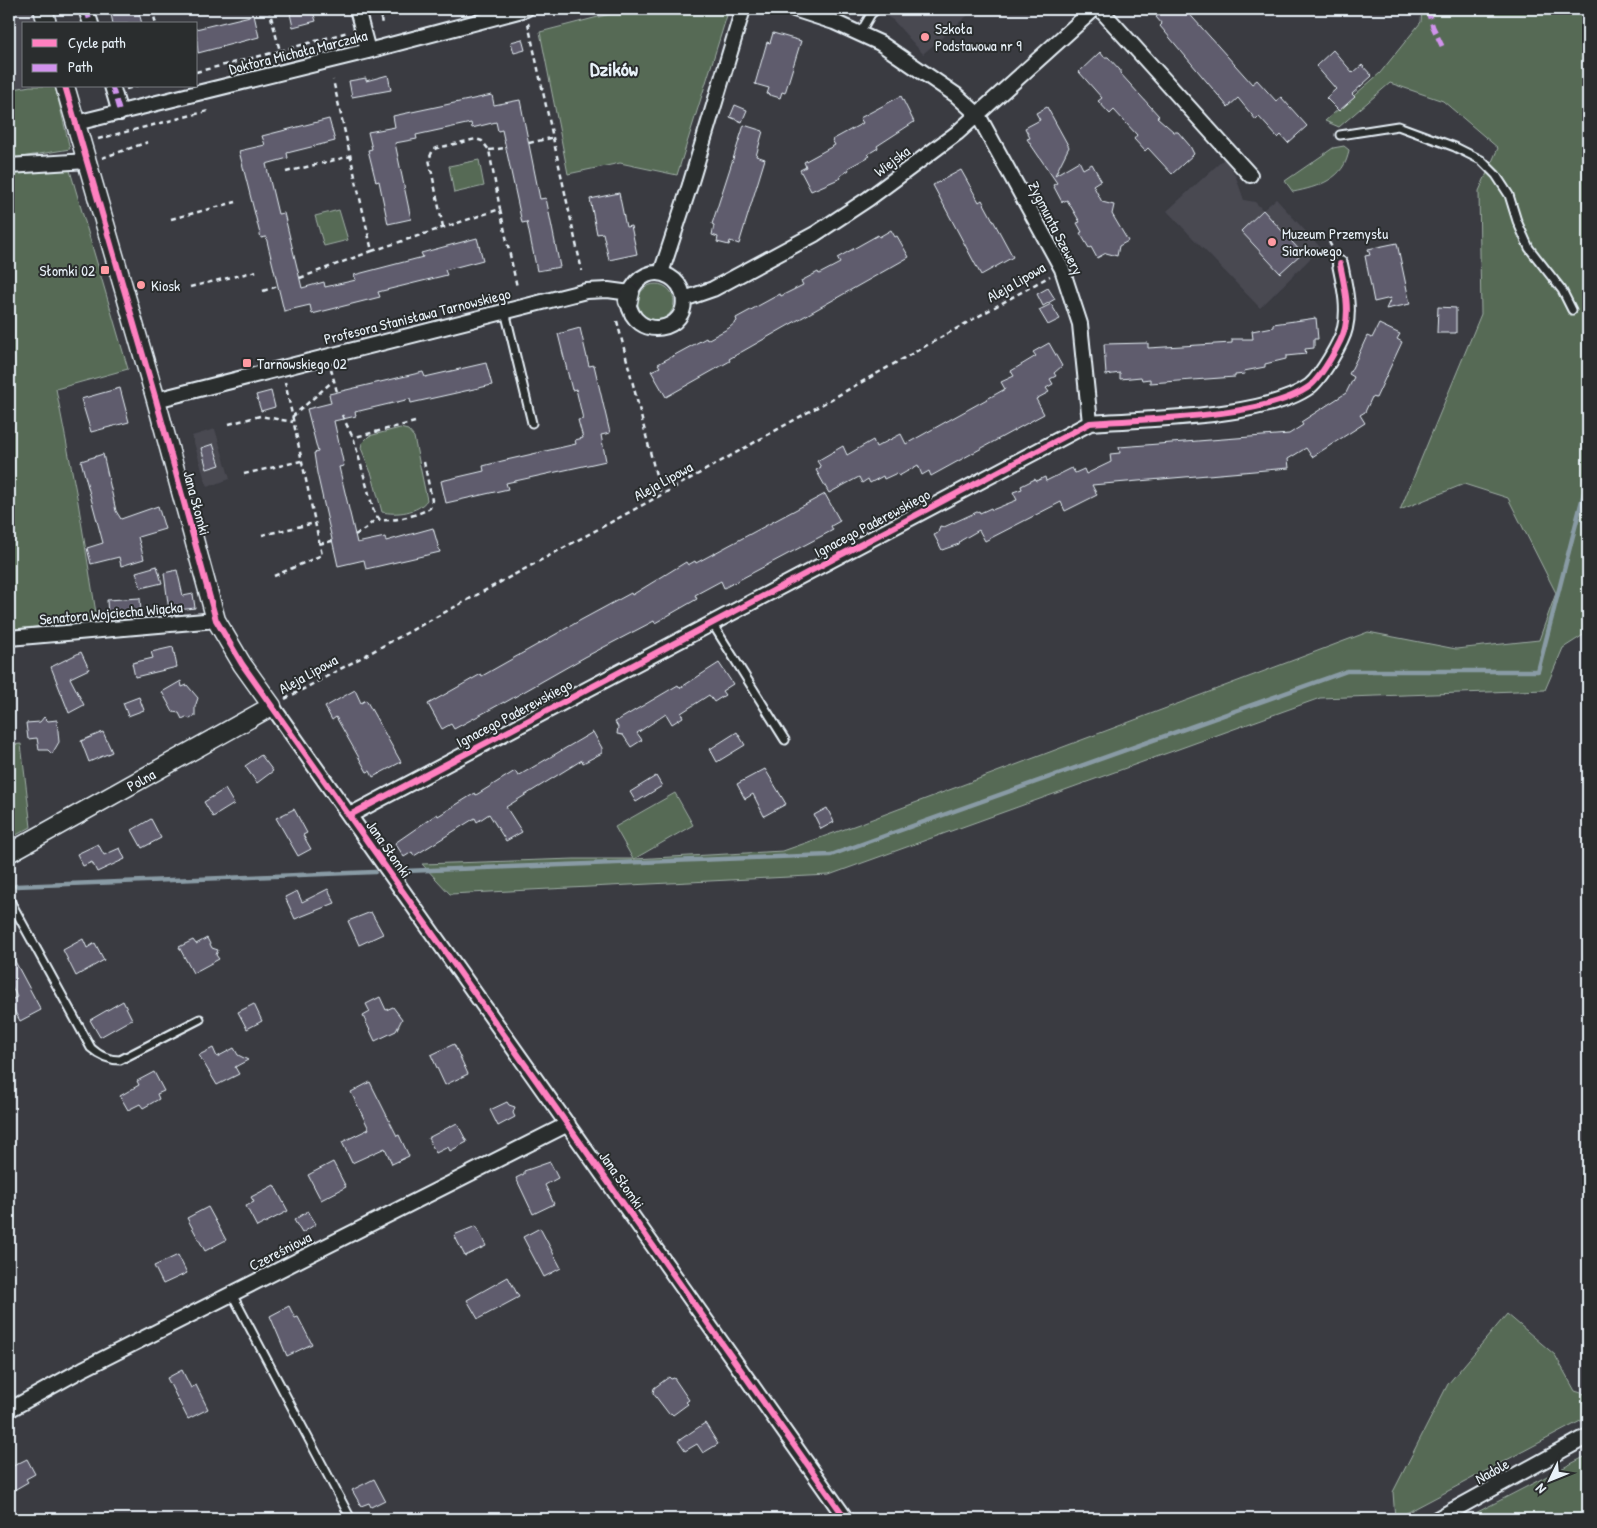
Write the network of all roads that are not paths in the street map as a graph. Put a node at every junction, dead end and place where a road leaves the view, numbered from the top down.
1 (43, 9) edge
2 (86, 9) edge
3 (357, 9) edge
4 (743, 9) edge
5 (794, 9) edge
6 (877, 9) edge
7 (1094, 9) edge
8 (1100, 9) edge
9 (526, 13) edge
10 (46, 22) edge
11 (90, 22) edge
12 (860, 34) junction
13 (368, 52) junction
14 (66, 88) edge
15 (113, 88) edge
16 (120, 113) junction
17 (978, 115) junction
18 (76, 123) junction
19 (1340, 135) dead end
20 (92, 160) junction
21 (9, 166) edge
22 (1250, 176) dead end
23 (1340, 264) dead end
24 (661, 273) junction
25 (629, 297) junction
26 (684, 299) junction
27 (1572, 310) dead end
28 (505, 311) junction
29 (156, 400) junction
30 (532, 423) dead end
31 (1090, 423) junction
32 (216, 620) junction
33 (711, 622) junction
34 (9, 638) edge
35 (272, 706) junction
36 (785, 740) dead end
37 (350, 816) junction
38 (9, 853) edge
39 (9, 899) edge
40 (200, 1019) dead end
41 (568, 1124) junction
42 (232, 1294) junction
43 (9, 1410) edge
44 (1588, 1436) edge
45 (351, 1519) edge
46 (846, 1519) edge
47 (1437, 1519) edge

1 - 10 street
2 - 11 street
3 - 13 street
4 - 24 street
5 - 12 street
6 - 12 lane
7 - 17 street, Wiejska
8 - 22 street
9 - 13 street, Doktora Michała Marczaka
12 - 17 street
13 - 16 street, Doktora Michała Marczaka
14 - 18 street, Jana Słomki
15 - 16 street
16 - 18 street, Doktora Michała Marczaka
17 - 26 street, Wiejska
17 - 31 street, Zygmunta Szewery
18 - 20 street, Jana Słomki
19 - 27 lane
20 - 21 street
20 - 29 street, Jana Słomki
23 - 31 street, Ignacego Paderewskiego
24 - 25 street
24 - 26 street
25 - 26 street
25 - 28 street, Profesora Stanisława Tarnowskiego
28 - 29 street, Profesora Stanisława Tarnowskiego
28 - 30 lane
29 - 32 street, Jana Słomki
31 - 33 street, Ignacego Paderewskiego
32 - 34 street, Senatora Wojciecha Wiącka
32 - 35 street, Jana Słomki
33 - 36 lane
33 - 37 street, Ignacego Paderewskiego
35 - 37 street, Jana Słomki
35 - 38 street, Polna
37 - 41 street, Jana Słomki
39 - 40 lane
41 - 42 street, Czereśniowa
41 - 46 street, Jana Słomki
42 - 43 street, Czereśniowa
42 - 45 lane
44 - 47 street, Nadole

